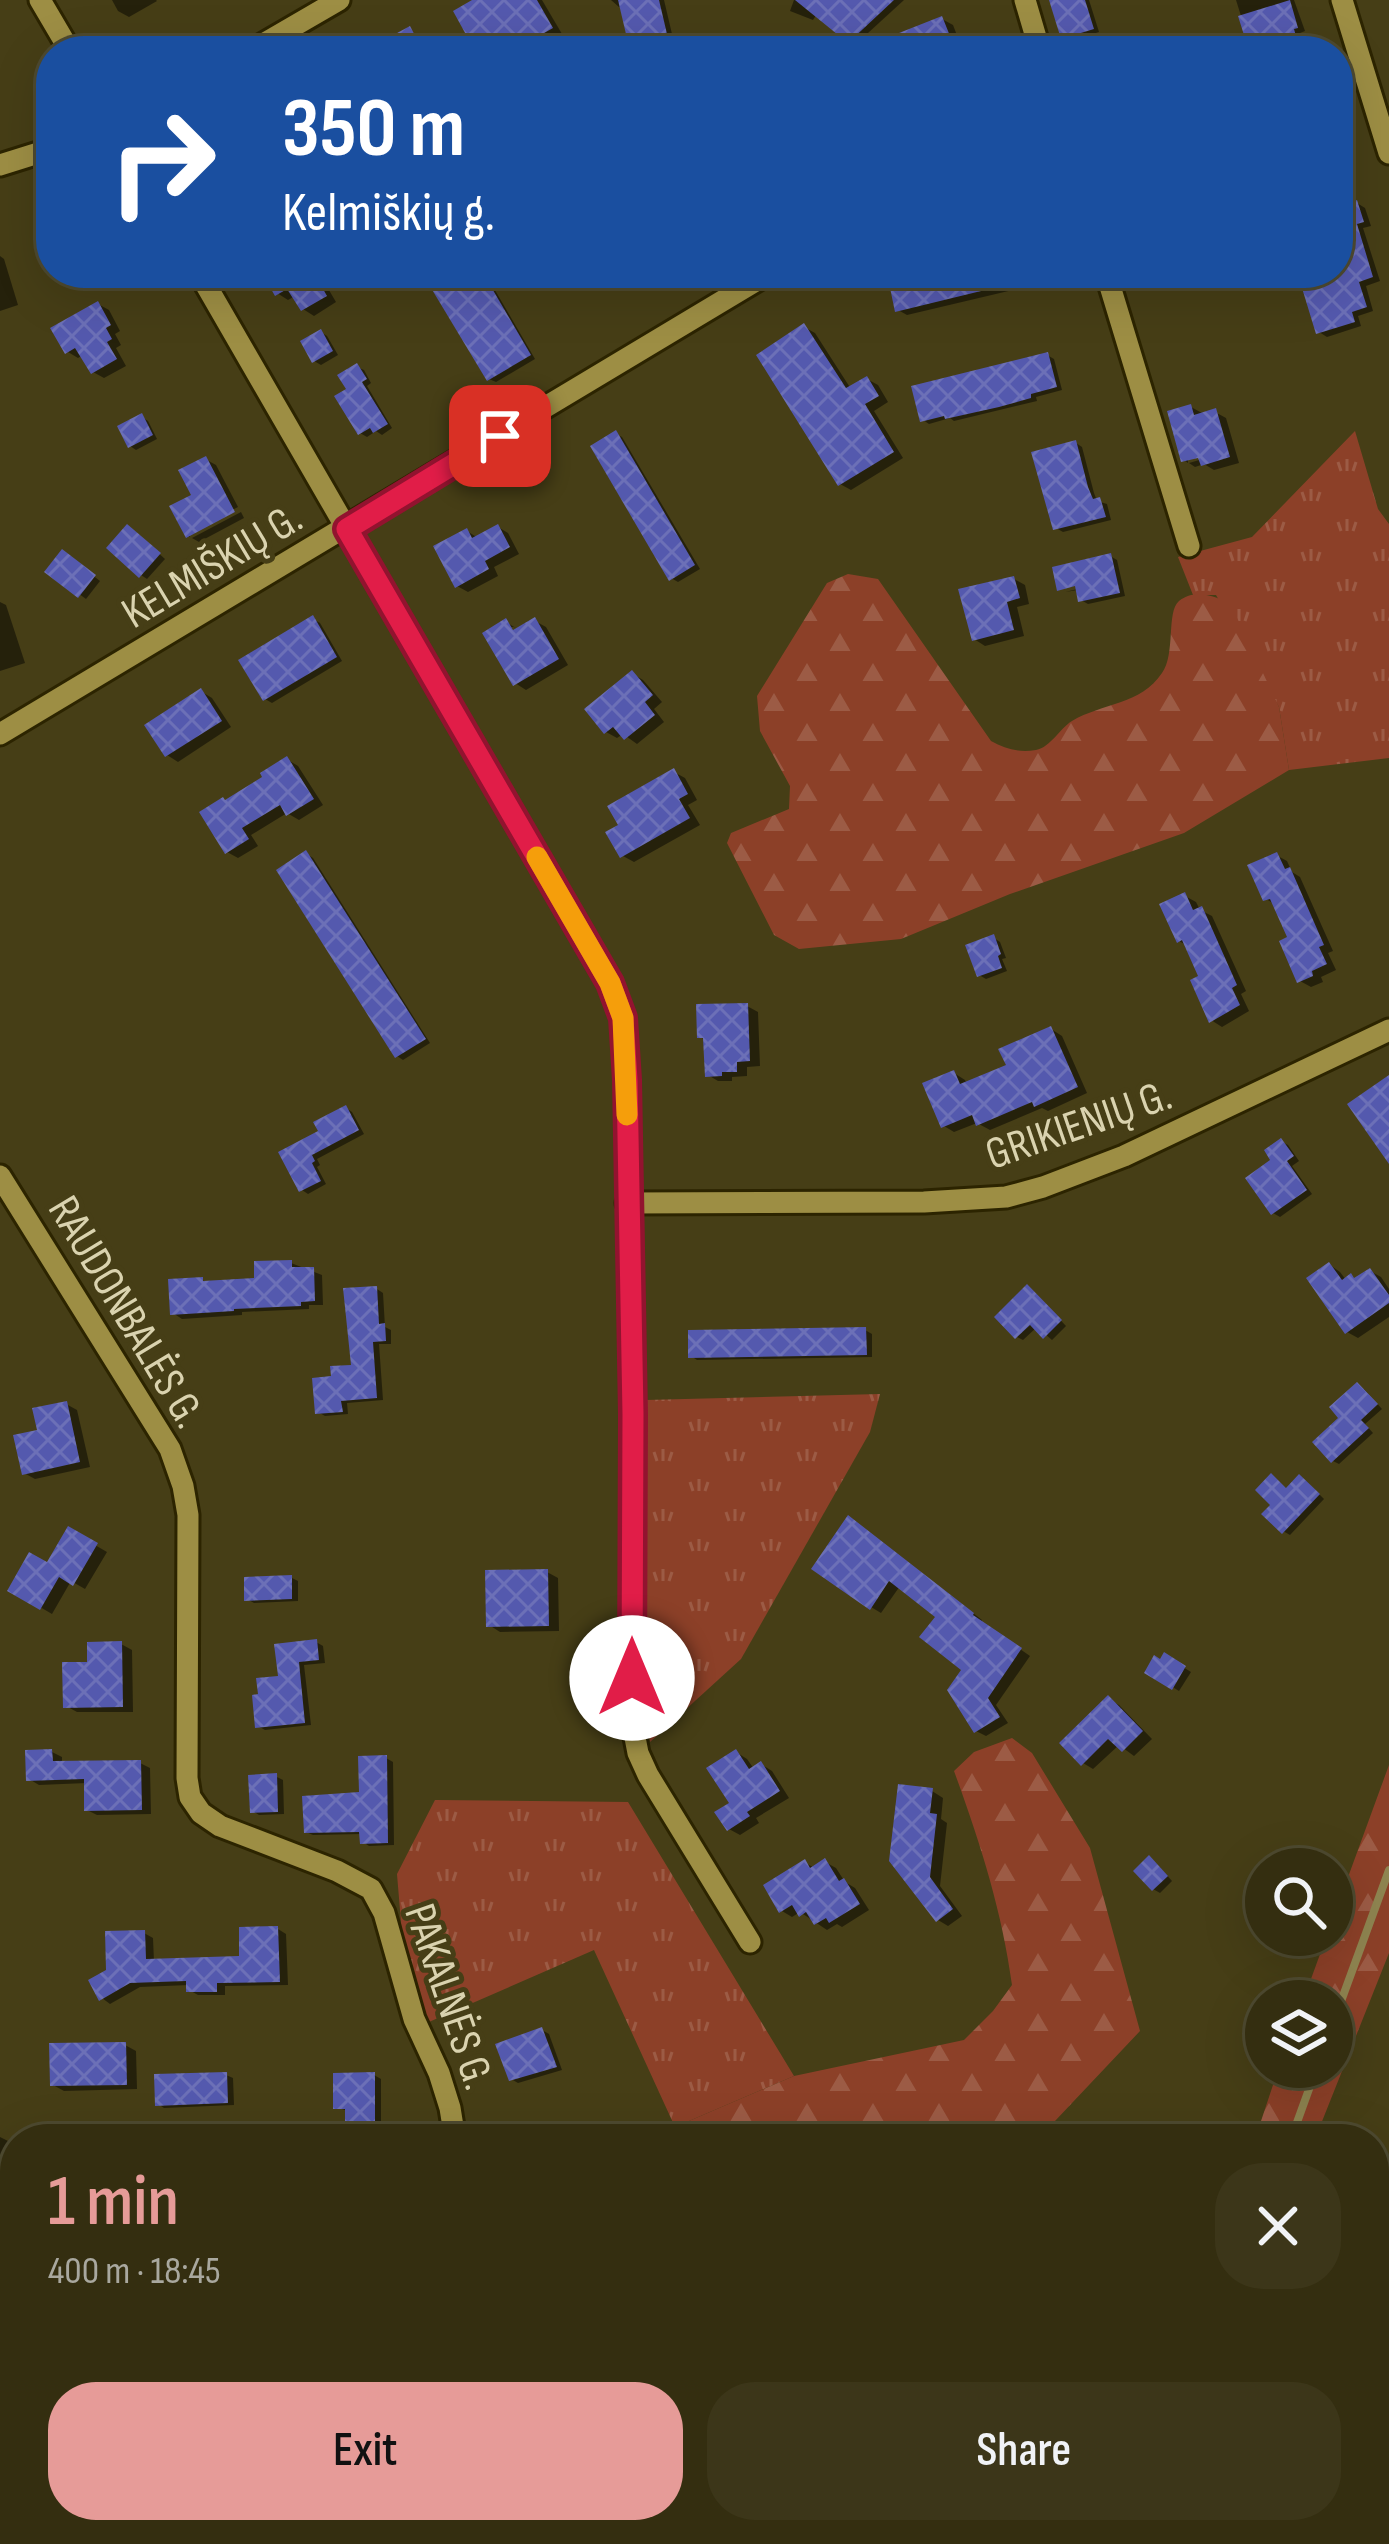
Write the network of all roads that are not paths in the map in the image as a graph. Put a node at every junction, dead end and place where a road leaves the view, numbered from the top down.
1 (40, 0) edge
2 (340, 0) edge
3 (1024, 0) edge
4 (1342, 0) edge
5 (61, 36) edge
6 (276, 36) edge
7 (1035, 36) edge
8 (1389, 153) edge
9 (36, 154) edge
10 (0, 165) edge
11 (208, 288) edge
12 (744, 288) edge
13 (1111, 288) edge
14 (347, 529) junction
15 (1189, 546) dead end
16 (0, 734) edge
17 (1389, 1030) edge
18 (1, 1181) edge
19 (627, 1203) junction
20 (187, 1778) joint
21 (750, 1942) dead end
22 (453, 2124) edge

1 - 5 street
2 - 6 street
3 - 7 street
4 - 8 street
9 - 10 street
11 - 14 street
12 - 14 street, KELMIŠKIŲ G.
13 - 15 street
14 - 16 street, KELMIŠKIŲ G.
14 - 19 street
17 - 19 street, GRIKIENIŲ G.
18 - 20 street, RAUDONBALĖS G.
19 - 21 street
20 - 22 street, PAKALNĖS G.

